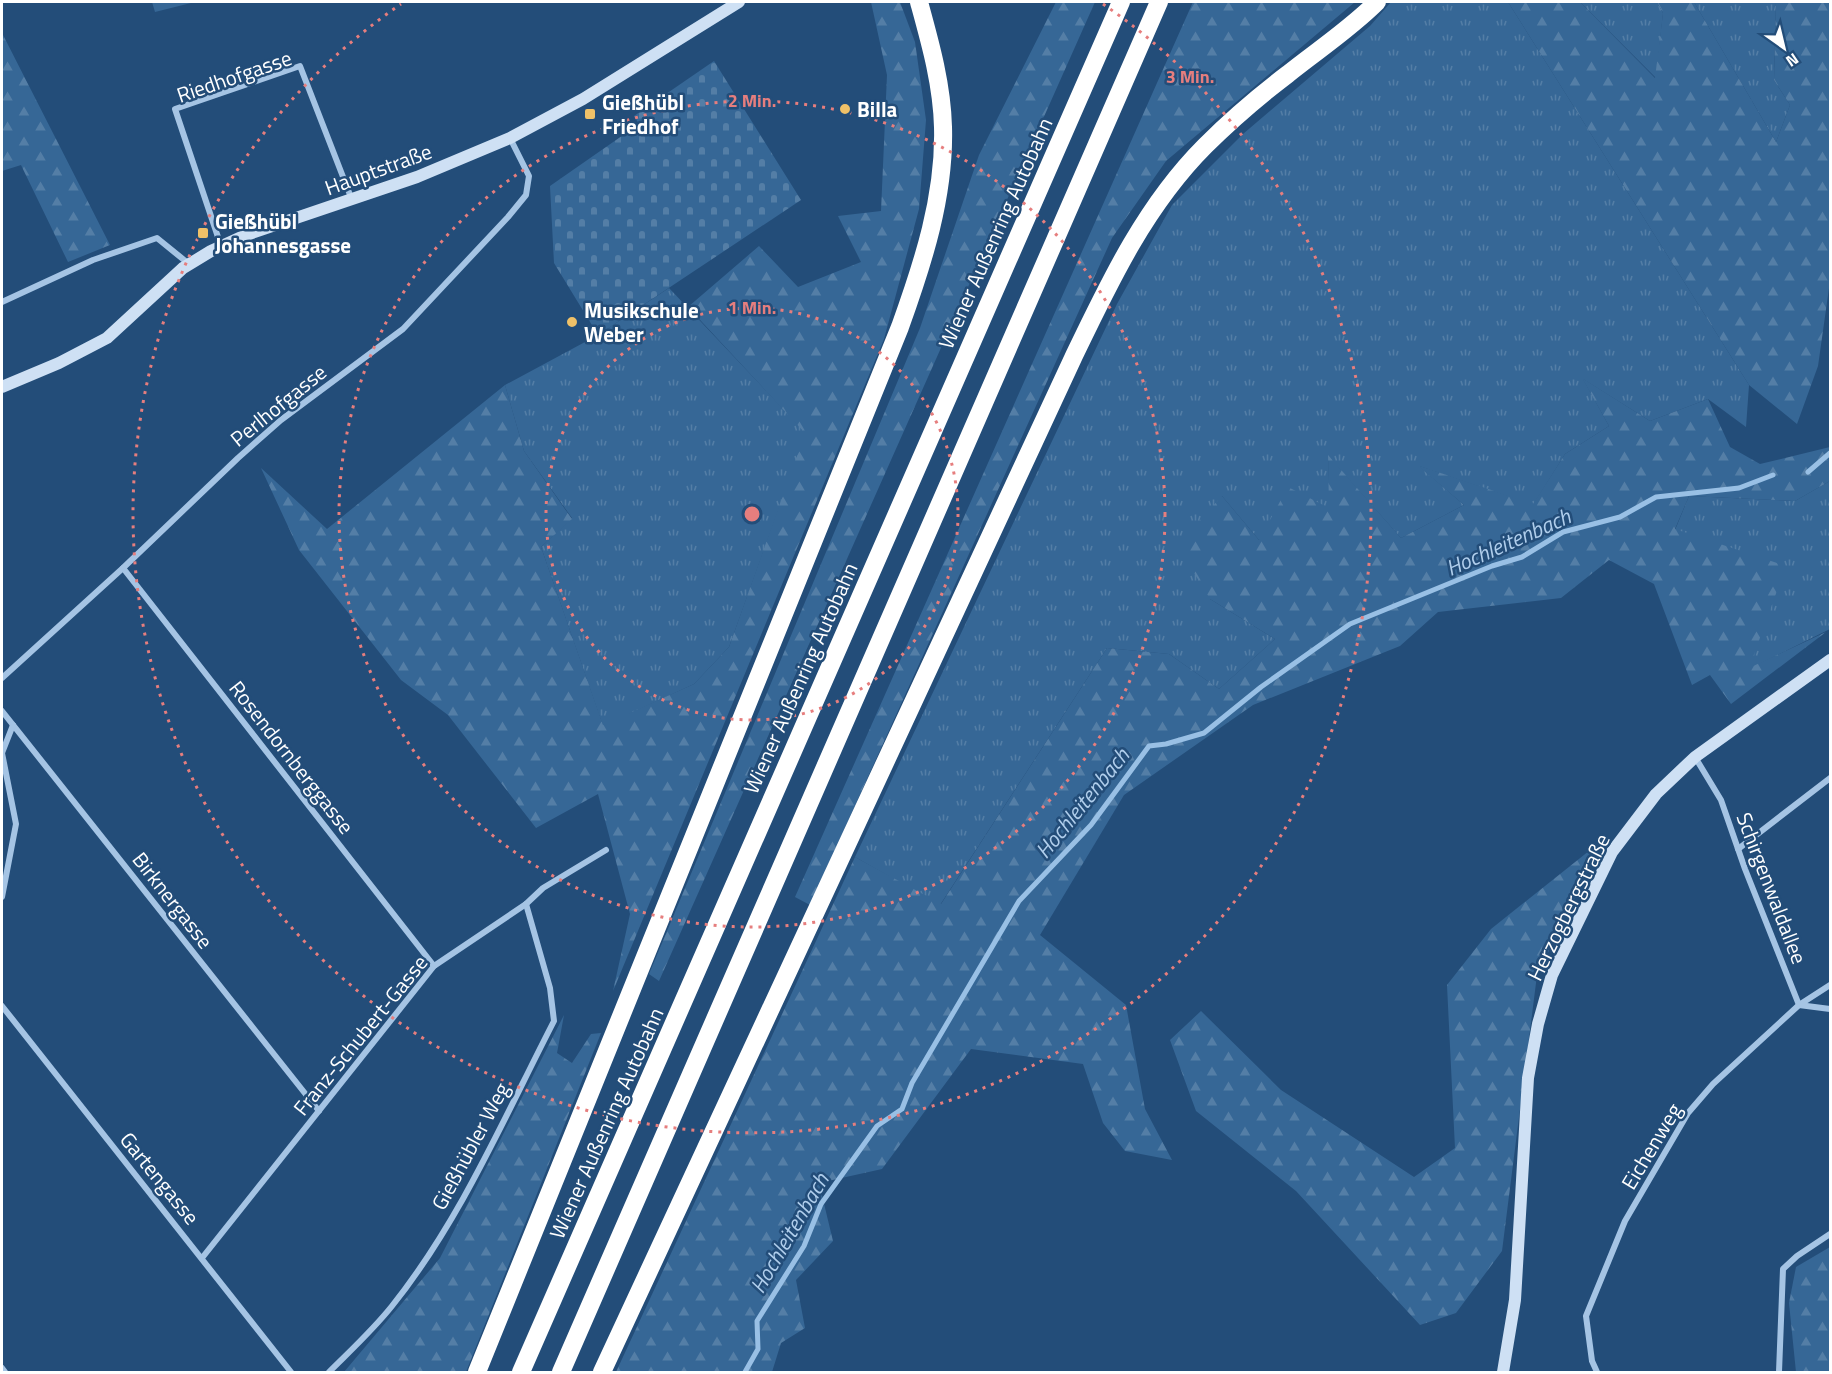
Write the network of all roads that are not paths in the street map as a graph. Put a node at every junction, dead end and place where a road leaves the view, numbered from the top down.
1 (740, 2) edge
2 (919, 2) edge
3 (1121, 2) edge
4 (1159, 2) edge
5 (1377, 2) edge
6 (510, 138) junction
7 (352, 200) junction
8 (221, 246) junction
9 (190, 264) junction
10 (2, 302) edge
11 (2, 387) edge
12 (123, 568) junction
13 (1830, 660) edge
14 (2, 678) edge
15 (2, 711) edge
16 (13, 725) junction
17 (1695, 757) junction
18 (1830, 778) edge
19 (1738, 849) junction
20 (606, 850) dead end
21 (2, 897) edge
22 (526, 904) junction
23 (434, 966) junction
24 (1830, 986) edge
25 (1799, 1005) junction
26 (2, 1006) edge
27 (1830, 1009) edge
28 (319, 1110) junction
29 (1830, 1234) edge
30 (202, 1258) junction
31 (2, 1368) edge
32 (5, 1372) edge
33 (291, 1372) edge
34 (329, 1372) edge
35 (477, 1372) edge
36 (521, 1372) edge
37 (561, 1372) edge
38 (602, 1372) edge
39 (1503, 1372) edge
40 (1597, 1372) edge
41 (1779, 1372) edge

1 - 6 main road, Hauptstraße
2 - 35 highway
3 - 36 highway, Wiener Außenring Autobahn
4 - 37 highway
5 - 38 highway
6 - 7 main road, Hauptstraße
6 - 12 street, Perlhofgasse
7 - 8 main road, Hauptstraße
7 - 8 street, Riedhofgasse
8 - 9 main road, Hauptstraße
9 - 10 street
9 - 11 main road, Hauptstraße
12 - 14 street, Perlhofgasse
12 - 23 street, Rosendornberggasse
13 - 17 main road, Herzogbergstraße
15 - 16 street, Birknergasse
16 - 21 street
16 - 28 street, Birknergasse
17 - 19 street, Schirgenwaldallee
17 - 39 main road, Herzogbergstraße
18 - 19 street
19 - 25 street, Schirgenwaldallee
20 - 22 street, Franz-Schubert-Gasse
22 - 23 street, Franz-Schubert-Gasse
22 - 34 street, Gießhübler Weg
23 - 28 street, Franz-Schubert-Gasse
24 - 25 street, Eichenweg
25 - 27 street
25 - 40 street, Eichenweg
26 - 30 street, Gartengasse
28 - 30 street, Franz-Schubert-Gasse
29 - 41 street
30 - 33 street, Gartengasse
31 - 32 street

